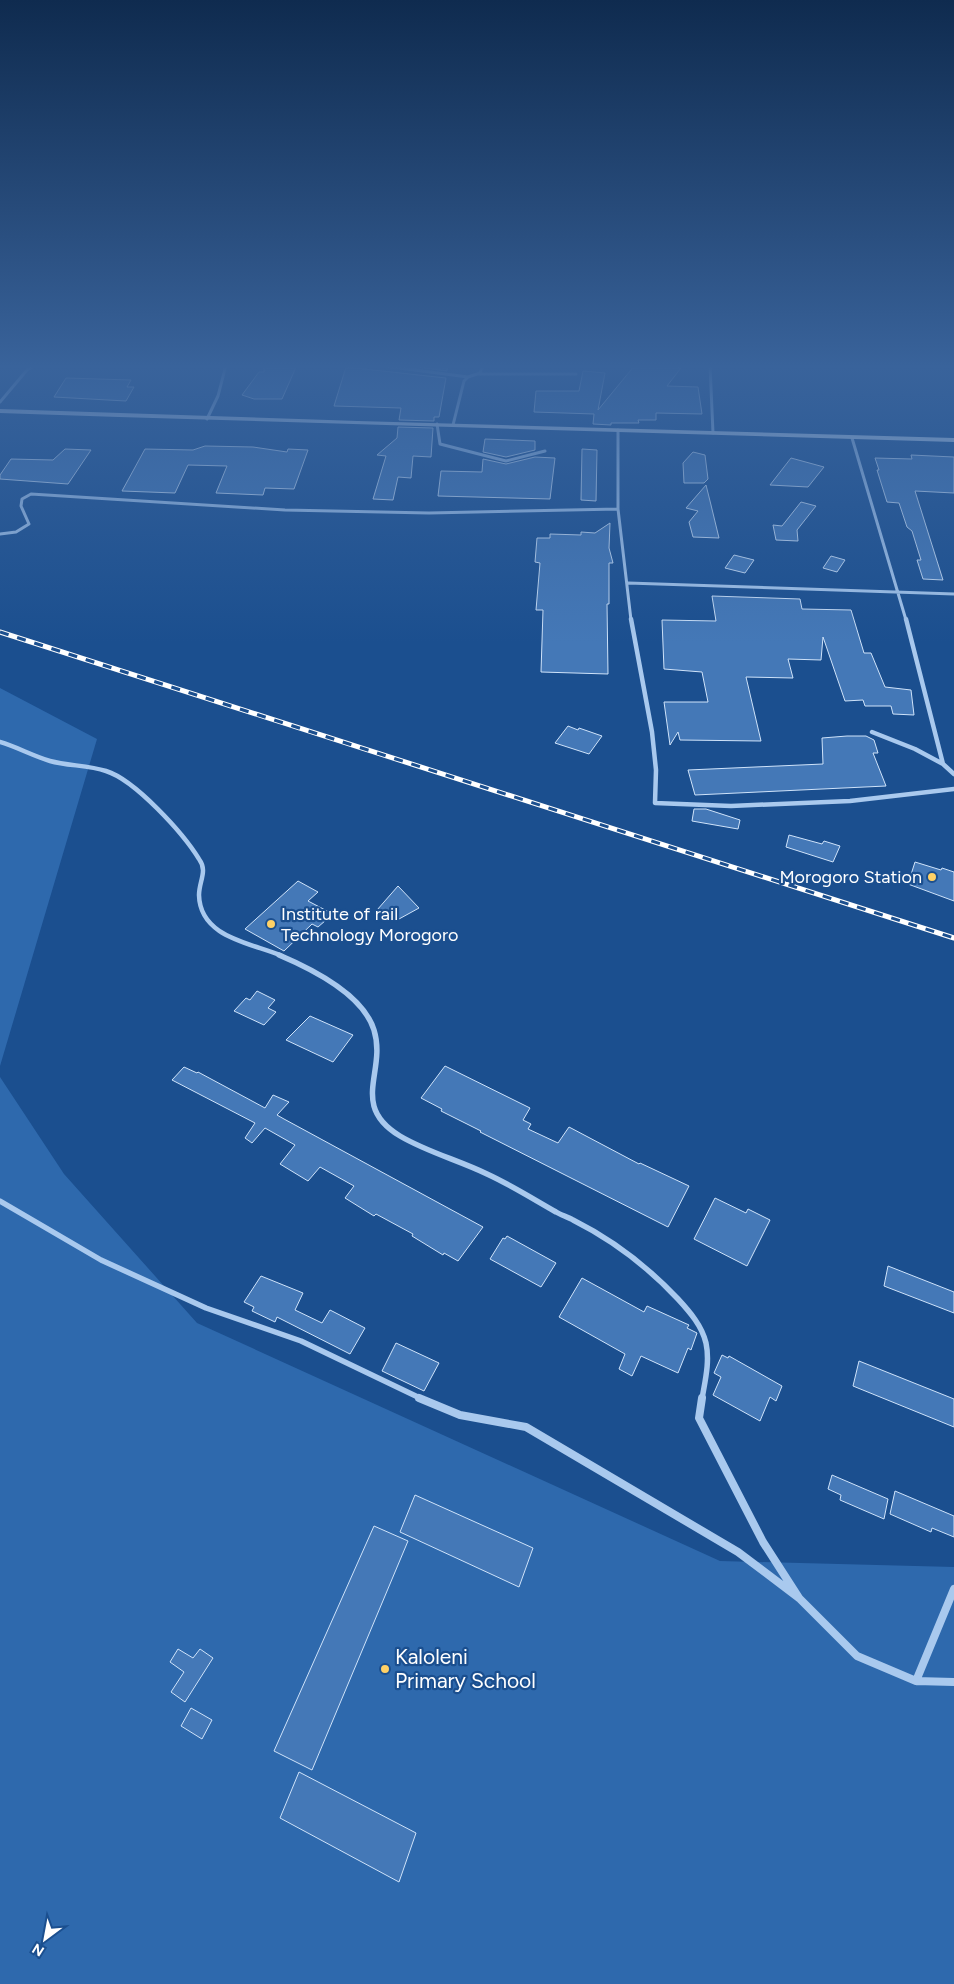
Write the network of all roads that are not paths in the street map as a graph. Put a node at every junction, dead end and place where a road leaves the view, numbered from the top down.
1 (489, 458) edge
2 (522, 458) edge
3 (618, 458) edge
4 (858, 458) edge
5 (618, 509) junction
6 (0, 534) edge
7 (628, 583) junction
8 (899, 592) junction
9 (954, 594) edge
10 (872, 732) dead end
11 (0, 742) edge
12 (944, 764) junction
13 (954, 774) edge
14 (954, 789) edge
15 (0, 1201) edge
16 (954, 1589) edge
17 (799, 1598) junction
18 (916, 1681) junction
19 (954, 1682) edge

1 - 2 street
3 - 5 street
4 - 8 street
5 - 6 street
5 - 7 street
7 - 8 street
7 - 14 street
8 - 9 street
8 - 12 street
10 - 12 street
11 - 17 street
12 - 13 street
15 - 17 street
16 - 18 street
17 - 18 street
18 - 19 street

